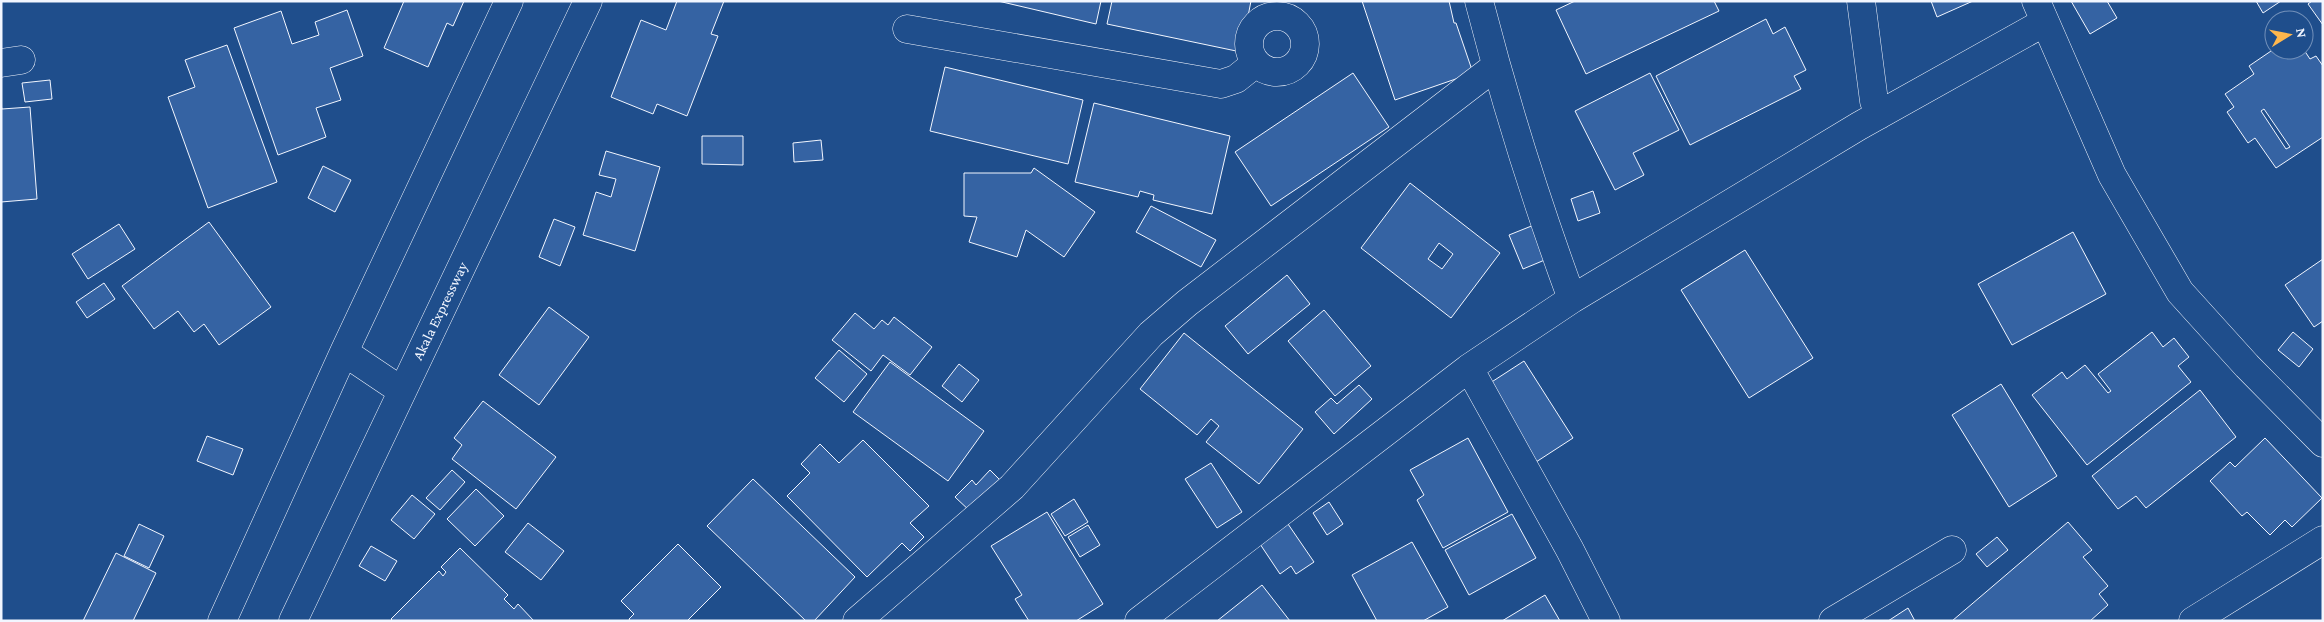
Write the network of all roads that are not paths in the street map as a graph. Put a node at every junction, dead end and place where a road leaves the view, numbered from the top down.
1 (509, 1) edge
2 (588, 1) edge
3 (1479, 1) edge
4 (1861, 1) edge
5 (1275, 8) edge
6 (2040, 12) edge
7 (907, 29) dead end
8 (1256, 63) junction
9 (1496, 66) junction
10 (1879, 115) junction
11 (1572, 300) junction
12 (344, 352) junction
13 (1469, 368) junction
14 (402, 390) junction
15 (2323, 443) edge
16 (2323, 540) edge
17 (1952, 550) dead end
18 (222, 621) edge
19 (293, 621) edge
20 (857, 621) edge
21 (1139, 621) edge
22 (1606, 621) edge
23 (1833, 621) edge
24 (2193, 621) edge

1 - 12 street
2 - 14 street, Akala Expressway
3 - 9 street
4 - 10 street
5 - 8 street
5 - 8 street
6 - 10 street
6 - 15 street
7 - 8 street
9 - 11 street
9 - 20 street
10 - 11 street
11 - 13 street
12 - 14 street
12 - 18 street
13 - 21 street
13 - 22 street
14 - 19 street, Akala Expressway
16 - 24 street
17 - 23 street

